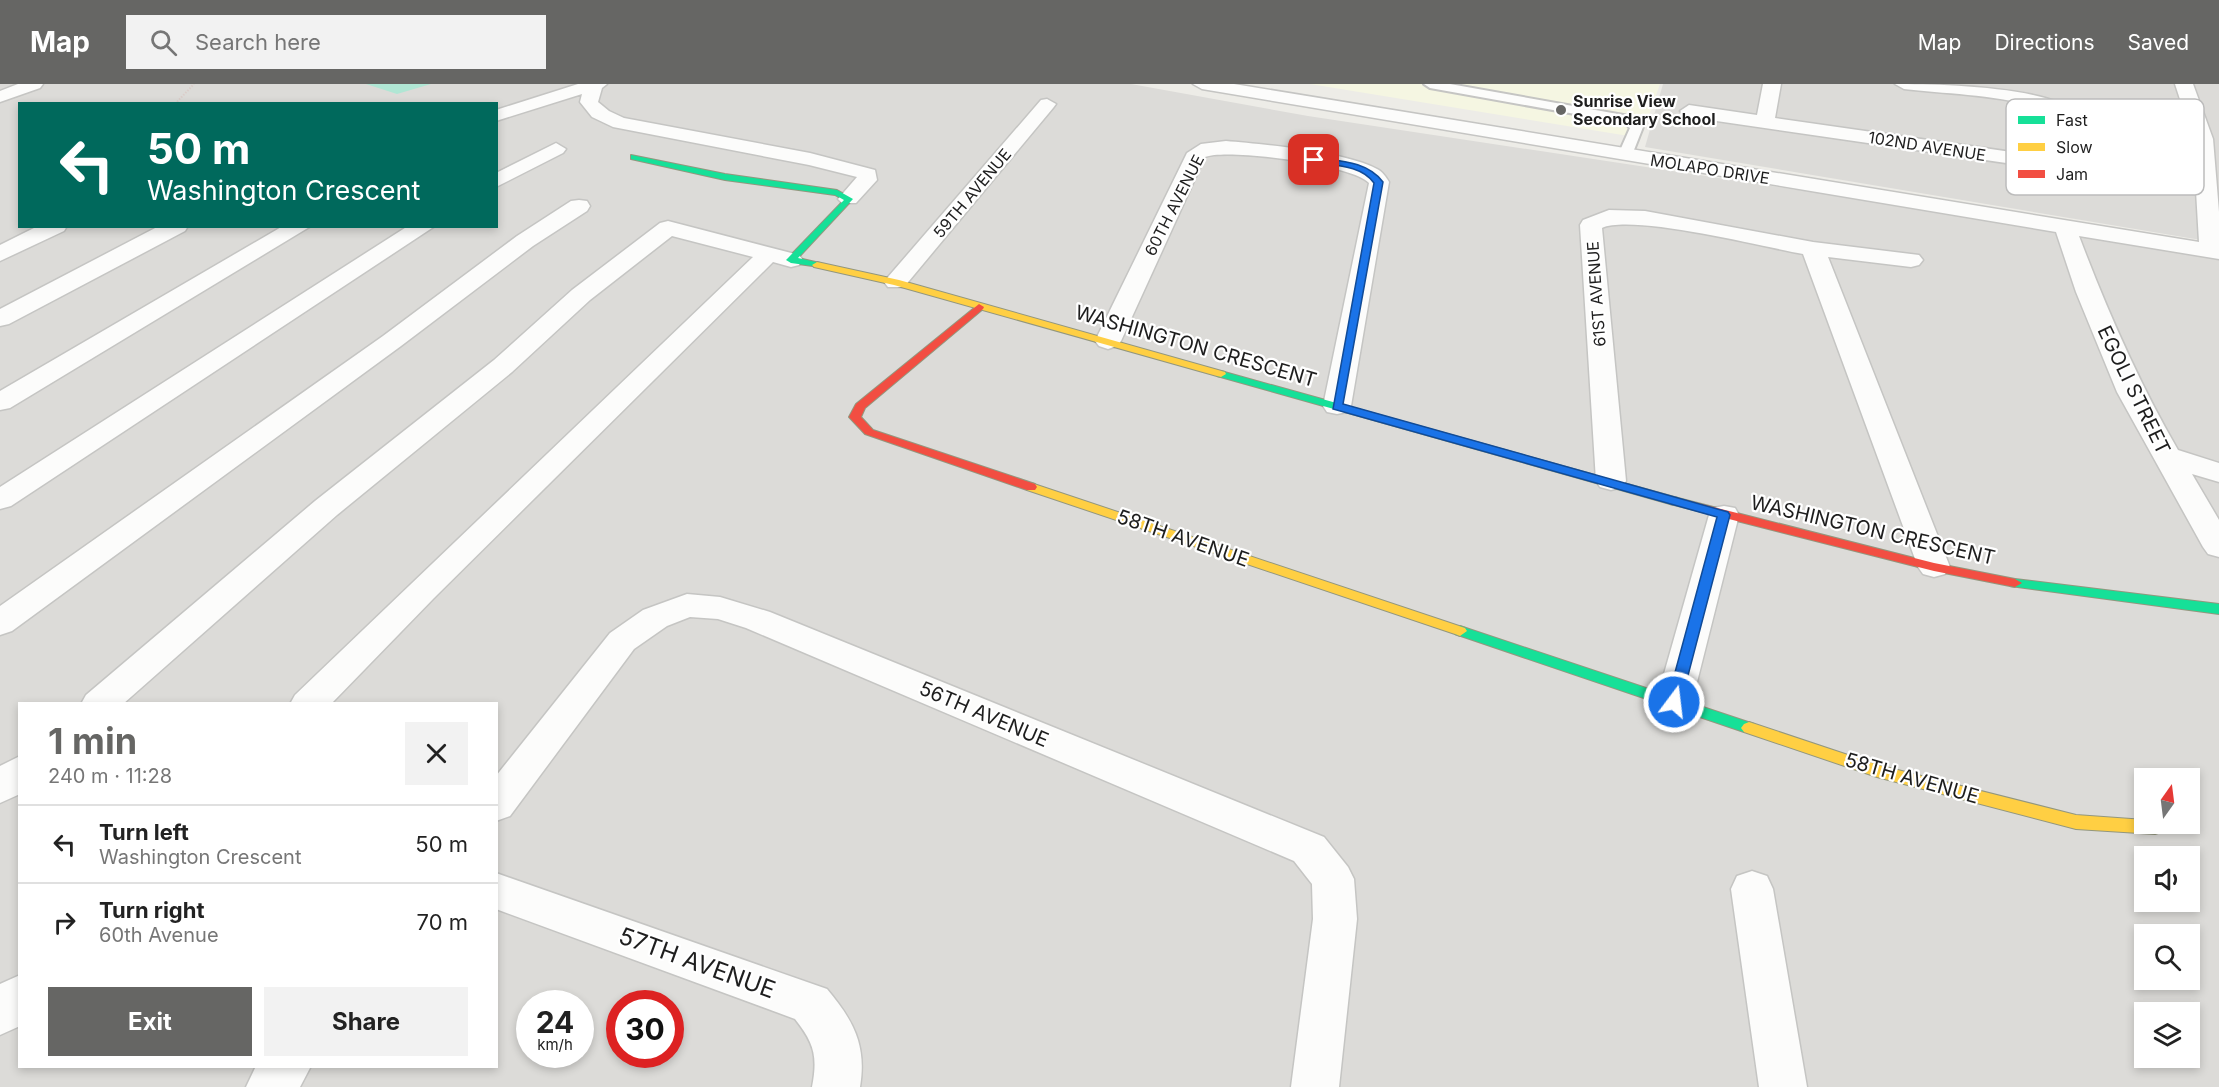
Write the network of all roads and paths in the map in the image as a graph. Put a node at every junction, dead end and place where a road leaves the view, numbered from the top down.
1 (34, 84) edge
2 (194, 84) edge
3 (596, 84) edge
4 (1202, 84) edge
5 (1430, 84) edge
6 (1772, 84) edge
7 (1904, 84) edge
8 (2184, 84) edge
9 (1995, 90) edge
10 (0, 97) edge
11 (2026, 99) edge
12 (2195, 99) edge
13 (177, 102) edge
14 (1047, 104) dead end
15 (1689, 111) dead end
16 (498, 115) edge
17 (2204, 118) edge
18 (1765, 122) junction
19 (2211, 140) edge
20 (556, 149) dead end
21 (1625, 155) junction
22 (634, 157) dead end
23 (2006, 157) edge
24 (498, 180) edge
25 (849, 199) junction
26 (579, 206) dead end
27 (2065, 226) junction
28 (18, 228) edge
29 (52, 228) edge
30 (173, 228) edge
31 (297, 228) edge
32 (421, 228) edge
33 (0, 233) edge
34 (1813, 249) junction
35 (2215, 251) edge
36 (0, 254) edge
37 (779, 257) junction
38 (1911, 260) dead end
39 (896, 282) junction
40 (979, 307) junction
41 (0, 319) edge
42 (1108, 341) junction
43 (0, 402) edge
44 (1337, 406) junction
45 (2165, 454) junction
46 (2219, 473) edge
47 (1611, 482) junction
48 (0, 500) edge
49 (1724, 515) junction
50 (2219, 547) edge
51 (1934, 567) junction
52 (2219, 609) edge
53 (0, 623) edge
54 (101, 702) edge
55 (310, 702) edge
56 (1674, 702) junction
57 (18, 773) edge
58 (0, 788) edge
59 (498, 803) edge
60 (2134, 826) edge
61 (1752, 889) dead end
62 (498, 892) edge
63 (18, 997) edge
64 (0, 1014) edge
65 (285, 1068) edge
66 (270, 1087) edge
67 (836, 1087) edge
68 (1315, 1087) edge
69 (1783, 1087) edge

1 - 10 street
2 - 13 path
3 - 16 street
3 - 25 street
4 - 21 street, MOLAPO DRIVE
5 - 21 lane
6 - 18 street
7 - 9 street, 102ND AVENUE
8 - 12 street
9 - 11 street, 102ND AVENUE
14 - 39 street, 59TH AVENUE
15 - 18 street, 102ND AVENUE
17 - 19 street
18 - 23 street, 102ND AVENUE
19 - 35 street
20 - 24 street
21 - 27 street, MOLAPO DRIVE
22 - 25 street
25 - 37 street
26 - 53 street
27 - 35 street, MOLAPO DRIVE
27 - 45 street, EGOLI STREET
28 - 33 street
29 - 36 street
30 - 41 street
31 - 43 street
32 - 48 street
34 - 38 street, 61ST AVENUE
34 - 47 street, 61ST AVENUE
34 - 51 street
37 - 39 street, WASHINGTON CRESCENT
37 - 54 street
37 - 55 street
39 - 40 street, WASHINGTON CRESCENT
40 - 42 street, WASHINGTON CRESCENT
40 - 56 street, 58TH AVENUE
42 - 44 street, WASHINGTON CRESCENT
42 - 44 street, 60TH AVENUE
44 - 47 street, WASHINGTON CRESCENT
45 - 46 street
45 - 50 street, EGOLI STREET
47 - 49 street, WASHINGTON CRESCENT
49 - 51 street, WASHINGTON CRESCENT
49 - 56 street
51 - 52 street, WASHINGTON CRESCENT
56 - 60 street, 58TH AVENUE
57 - 58 street
59 - 68 street, 56TH AVENUE
61 - 69 street
62 - 67 street, 57TH AVENUE
63 - 64 street
65 - 66 street

